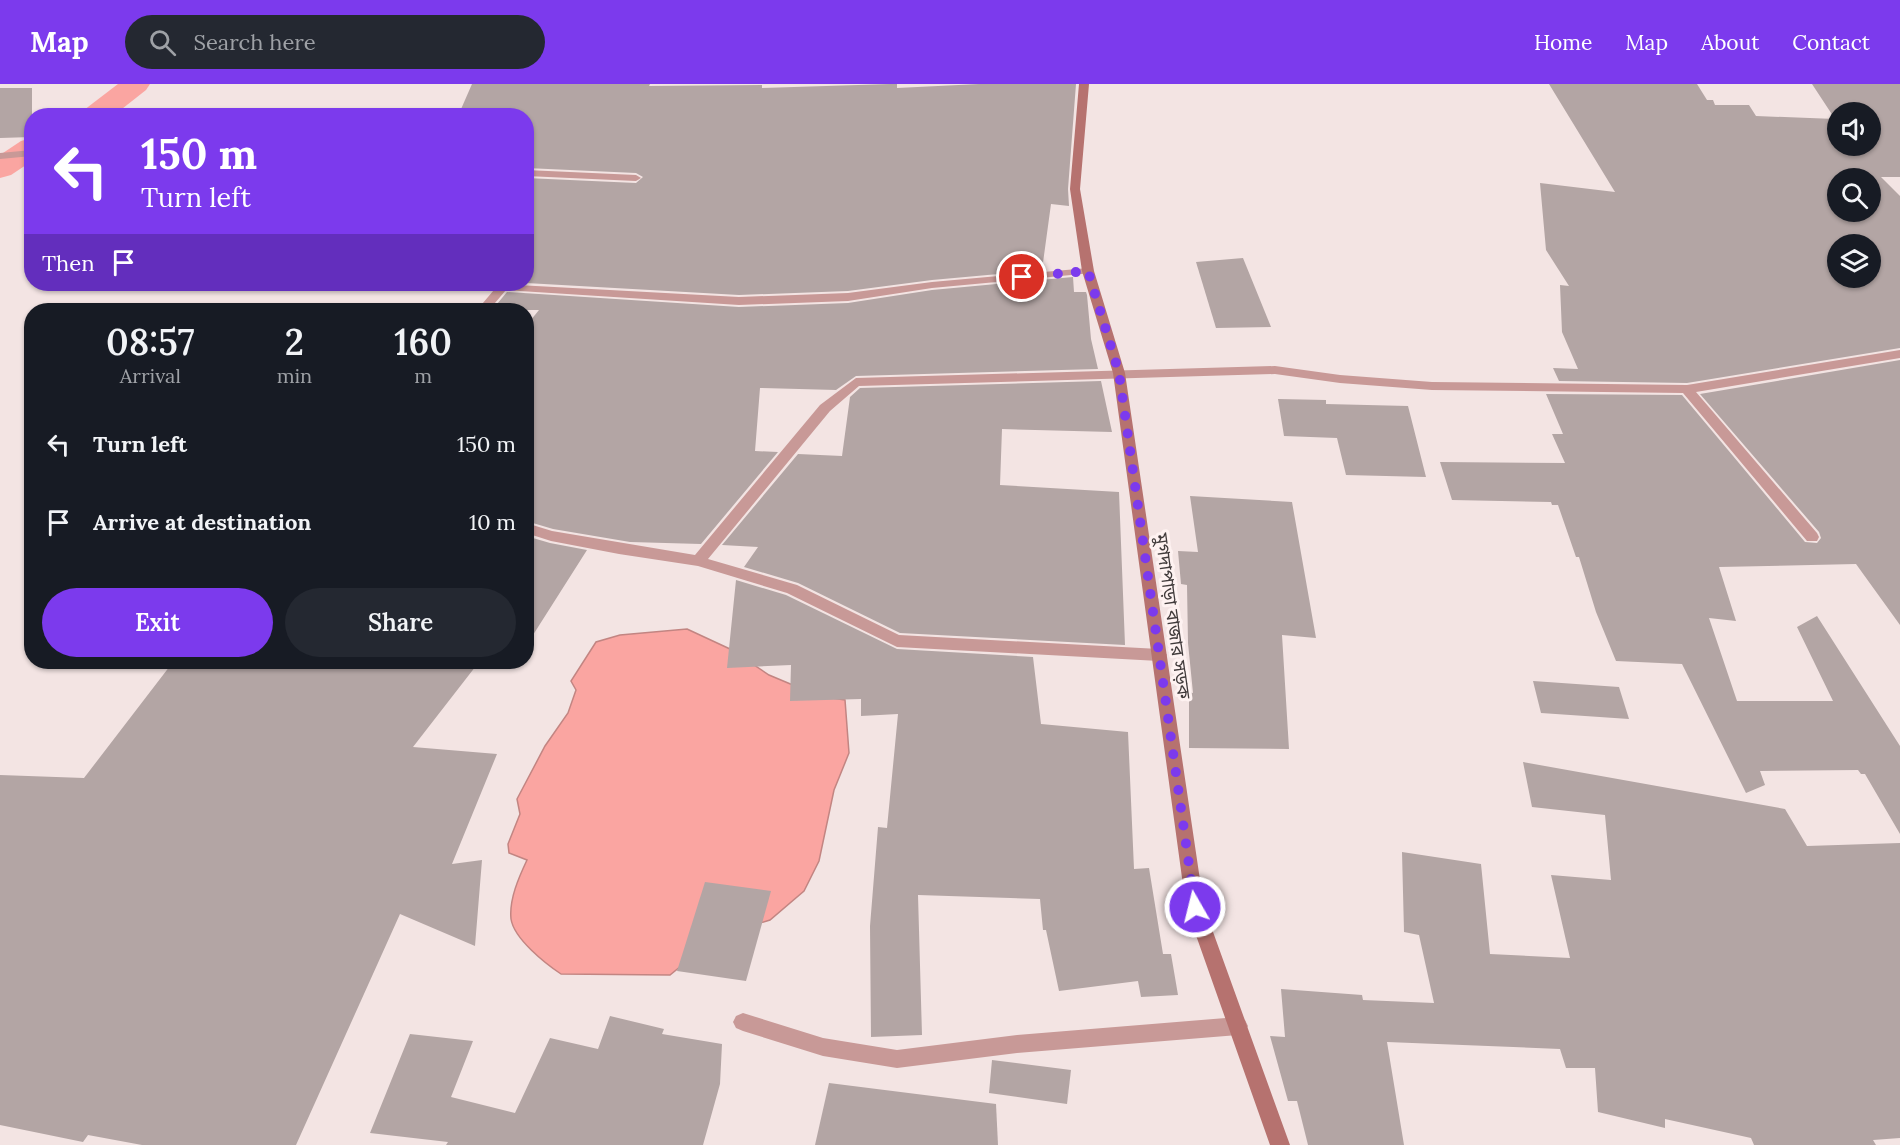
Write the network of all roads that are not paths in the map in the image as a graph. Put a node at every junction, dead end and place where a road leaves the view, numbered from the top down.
1 (1084, 84) edge
2 (24, 154) edge
3 (0, 156) edge
4 (534, 173) edge
5 (636, 178) dead end
6 (1088, 271) junction
7 (534, 288) edge
8 (499, 291) edge
9 (489, 303) edge
10 (1900, 354) edge
11 (1119, 373) junction
12 (1688, 389) junction
13 (534, 531) edge
14 (1812, 537) dead end
15 (698, 561) junction
16 (1159, 655) junction
17 (743, 1022) dead end
18 (1238, 1026) junction
19 (1280, 1145) edge

1 - 6 street, মুগদাপাড়া বাজার সড়ক
2 - 3 street
4 - 5 street
6 - 7 street
6 - 11 street, মুগদাপাড়া বাজার সড়ক
8 - 9 street
10 - 12 street
11 - 12 street
11 - 15 street
11 - 16 street, মুগদাপাড়া বাজার সড়ক
12 - 14 street
13 - 15 street
15 - 16 street
16 - 18 street, মুগদাপাড়া বাজার সড়ক
17 - 18 street
18 - 19 street, মুগদাপাড়া বাজার সড়ক

